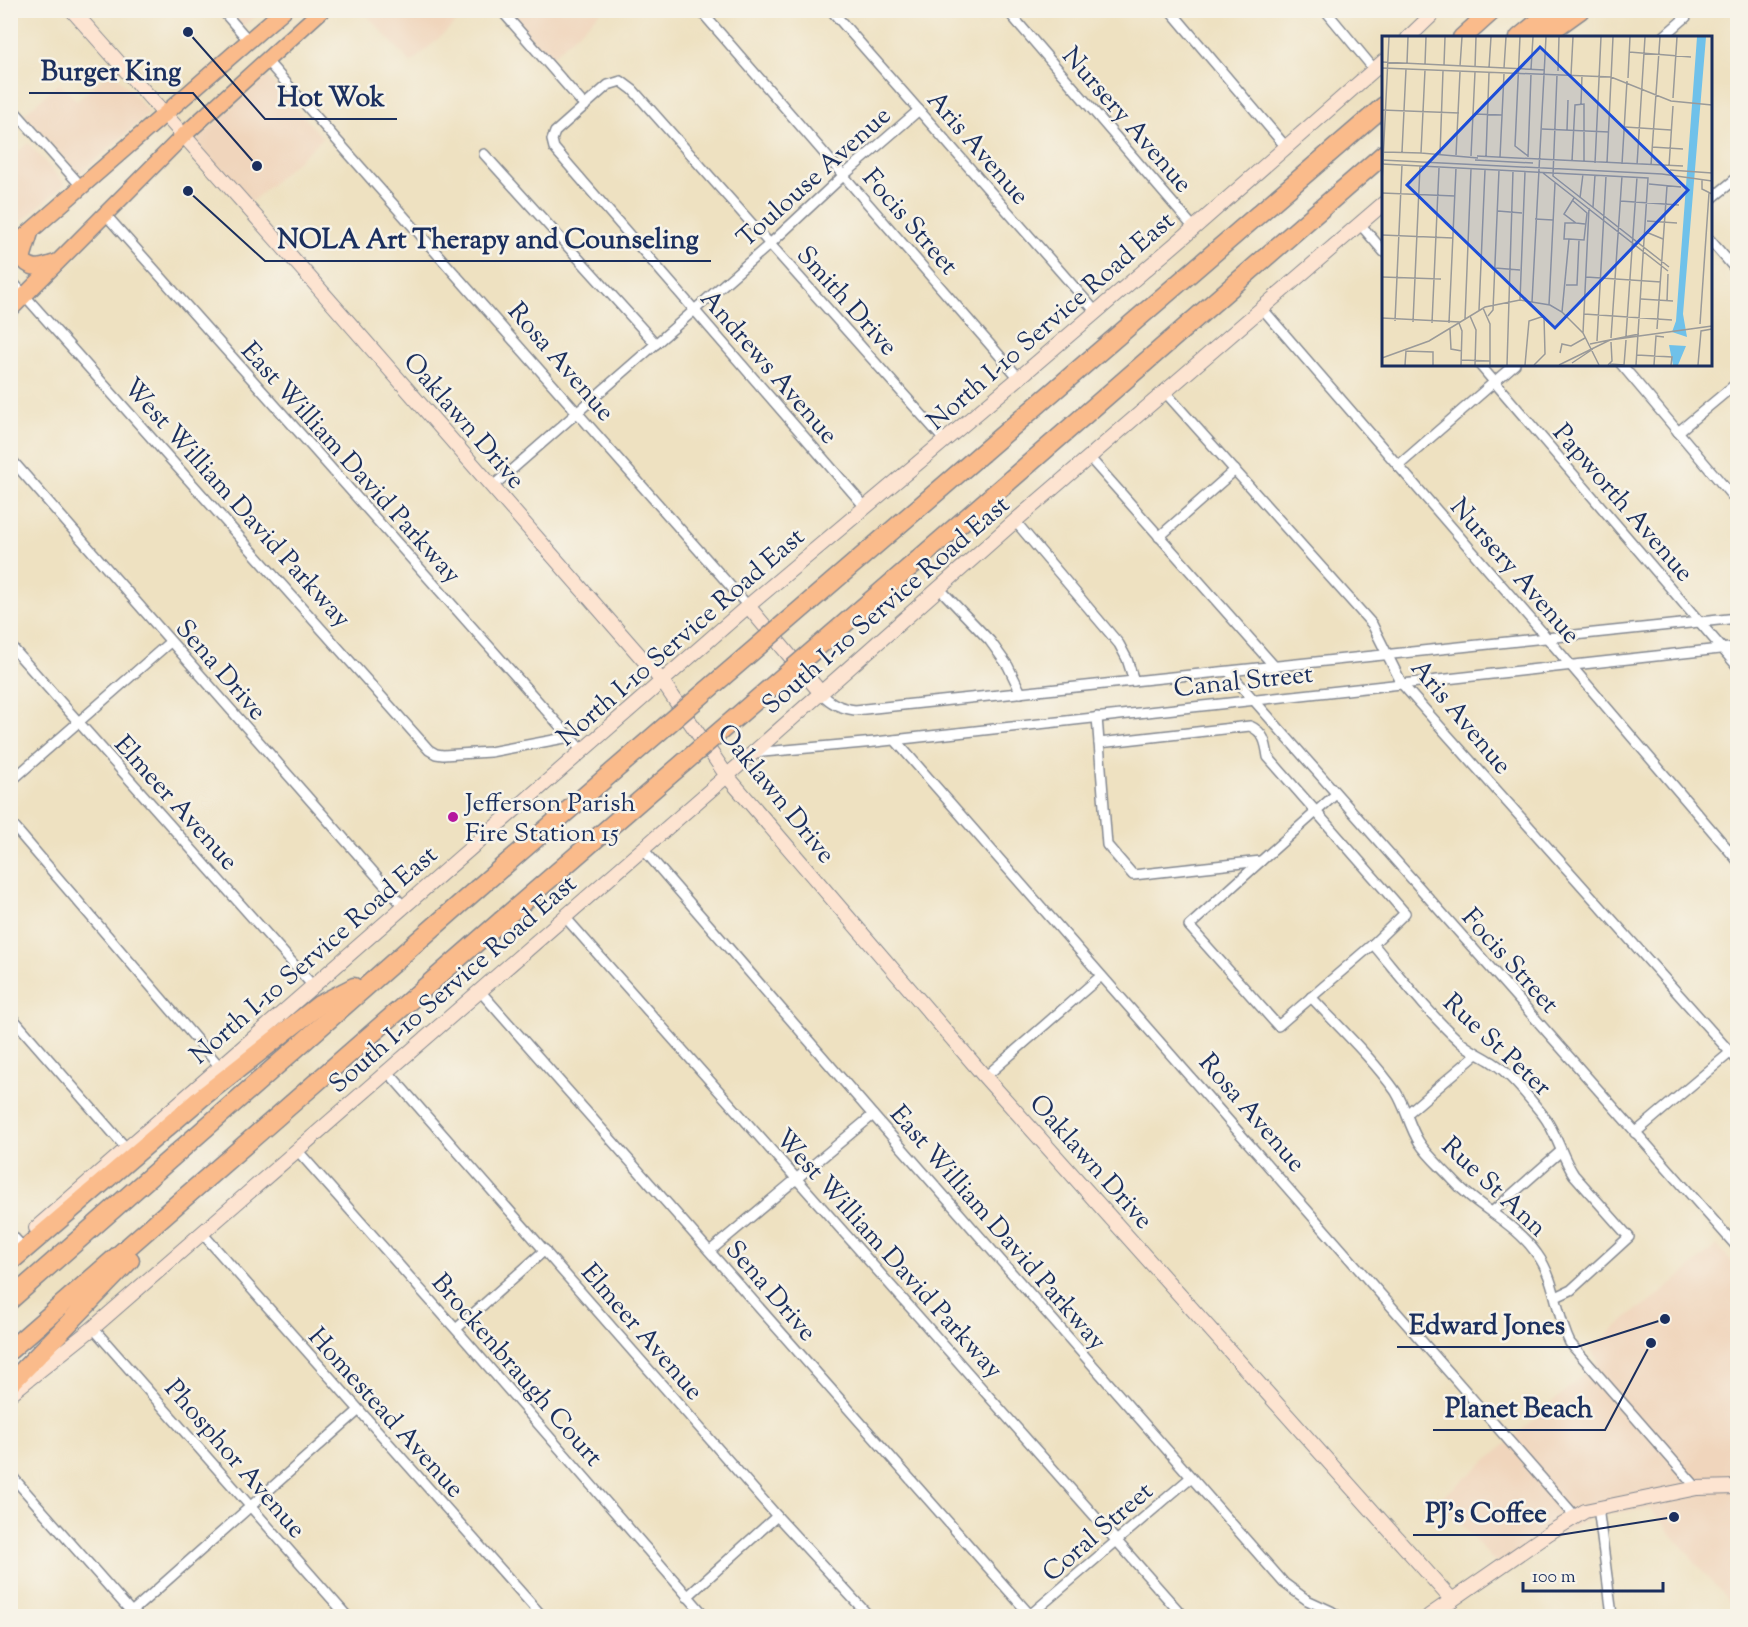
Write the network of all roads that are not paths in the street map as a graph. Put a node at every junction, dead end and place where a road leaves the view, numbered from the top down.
1 (72, 10) edge
2 (222, 10) edge
3 (284, 10) edge
4 (322, 10) edge
5 (501, 10) edge
6 (700, 10) edge
7 (831, 10) edge
8 (1007, 10) edge
9 (1170, 10) edge
10 (1325, 10) edge
11 (1437, 10) edge
12 (1493, 10) edge
13 (1553, 10) edge
14 (1580, 10) edge
15 (1686, 17) dead end
16 (1410, 36) edge
17 (1464, 36) edge
18 (1521, 36) edge
19 (1544, 36) edge
20 (1664, 36) edge
21 (249, 41) junction
22 (266, 60) junction
23 (1379, 65) edge
24 (10, 106) edge
25 (585, 106) junction
26 (1382, 107) edge
27 (919, 110) junction
28 (163, 115) junction
29 (183, 136) junction
30 (1286, 147) junction
31 (484, 154) dead end
32 (1382, 155) edge
33 (844, 175) junction
34 (1737, 177) edge
35 (81, 186) junction
36 (1712, 198) edge
37 (1382, 204) edge
38 (105, 214) junction
39 (1359, 223) junction
40 (1194, 228) junction
41 (31, 231) junction
42 (1712, 242) edge
43 (770, 244) junction
44 (10, 249) edge
45 (1382, 251) edge
46 (59, 261) junction
47 (1737, 272) edge
48 (10, 279) edge
49 (26, 296) junction
50 (1261, 308) junction
51 (10, 310) edge
52 (694, 310) junction
53 (1096, 312) junction
54 (656, 344) junction
55 (1481, 366) edge
56 (1513, 366) edge
57 (1623, 366) edge
58 (1019, 378) junction
59 (1737, 382) edge
60 (1494, 383) junction
61 (1164, 391) junction
62 (576, 414) junction
63 (1678, 432) junction
64 (945, 441) junction
65 (1089, 457) junction
66 (10, 458) edge
67 (1398, 466) junction
68 (1235, 470) junction
69 (492, 487) junction
70 (1737, 501) edge
71 (866, 508) junction
72 (1015, 521) junction
73 (1159, 537) junction
74 (939, 588) junction
75 (748, 606) junction
76 (1737, 618) edge
77 (1700, 622) junction
78 (1548, 639) junction
79 (170, 642) junction
80 (10, 645) edge
81 (1737, 647) edge
82 (1722, 649) junction
83 (1388, 656) junction
84 (1571, 665) junction
85 (1275, 667) junction
86 (1737, 667) edge
87 (1229, 672) junction
88 (663, 681) junction
89 (1134, 681) junction
90 (1402, 684) junction
91 (821, 693) junction
92 (1022, 693) junction
93 (1253, 700) junction
94 (1097, 717) junction
95 (78, 723) junction
96 (570, 736) junction
97 (895, 740) junction
98 (1099, 743) junction
99 (583, 752) junction
100 (753, 753) junction
101 (727, 776) junction
102 (10, 782) edge
103 (1336, 794) junction
104 (1316, 812) junction
105 (10, 822) edge
106 (643, 849) junction
107 (1261, 861) junction
108 (1737, 861) edge
109 (404, 907) junction
110 (565, 917) junction
111 (1373, 944) junction
112 (382, 972) junction
113 (1101, 976) junction
114 (313, 986) junction
115 (480, 991) junction
116 (1311, 997) junction
117 (10, 1016) edge
118 (1737, 1046) edge
119 (1730, 1052) junction
120 (1477, 1054) junction
121 (1737, 1061) edge
122 (220, 1067) junction
123 (387, 1072) junction
124 (985, 1077) junction
125 (1408, 1113) junction
126 (873, 1116) junction
127 (1635, 1133) junction
128 (127, 1149) junction
129 (297, 1150) junction
130 (1561, 1150) junction
131 (230, 1159) junction
132 (796, 1179) junction
133 (1493, 1211) junction
134 (202, 1233) junction
135 (13, 1242) edge
136 (1737, 1248) edge
137 (545, 1250) junction
138 (710, 1251) junction
139 (10, 1262) edge
140 (1556, 1297) junction
141 (10, 1300) edge
142 (93, 1328) junction
143 (456, 1329) junction
144 (10, 1350) edge
145 (10, 1384) edge
146 (10, 1394) edge
147 (358, 1411) junction
148 (10, 1474) edge
149 (1190, 1478) junction
150 (1737, 1487) edge
151 (1696, 1488) junction
152 (250, 1507) junction
153 (1598, 1507) junction
154 (777, 1515) junction
155 (1575, 1516) junction
156 (1117, 1541) junction
157 (687, 1597) junction
158 (1452, 1600) junction
159 (131, 1615) edge
160 (1031, 1616) edge
161 (1613, 1616) edge
162 (347, 1617) edge
163 (542, 1617) edge
164 (705, 1617) edge
165 (869, 1617) edge
166 (1183, 1617) edge
167 (1338, 1617) edge
168 (1429, 1617) edge

1 - 28 street, Oaklawn Drive
2 - 21 street
3 - 21 main road
4 - 22 main road
5 - 25 street
6 - 33 street, Focis Street
7 - 27 street, Aris Avenue
8 - 40 street, Nursery Avenue
9 - 30 street
10 - 23 street
11 - 16 street
12 - 17 highway
13 - 18 highway
14 - 19 highway
15 - 20 street
21 - 28 main road
22 - 29 main road
22 - 62 street, Rosa Avenue
23 - 30 street, North I-10 Service Road East
24 - 35 street
25 - 43 street, Smith Drive
25 - 52 street, Andrews Avenue
26 - 112 highway, bridge
27 - 33 street, Toulouse Avenue
27 - 53 street, Aris Avenue
28 - 29 street, Oaklawn Drive
28 - 35 main road
29 - 38 main road
29 - 69 street, Oaklawn Drive
30 - 40 street, North I-10 Service Road East
31 - 54 street
32 - 131 highway, bridge
33 - 43 street, Toulouse Avenue
33 - 58 street, Focis Street
34 - 36 street
35 - 41 main road
37 - 39 street, South I-10 Service Road East
38 - 46 main road
38 - 96 street, East William David Parkway
39 - 45 street
39 - 50 street, South I-10 Service Road East
40 - 53 street, North I-10 Service Road East
41 - 44 main road
41 - 46 main road
42 - 47 street
43 - 52 street, Toulouse Avenue
43 - 64 street, Smith Drive
46 - 49 main road
48 - 49 street, West William David Parkway
49 - 51 main road
49 - 96 street, West William David Parkway
50 - 61 street, South I-10 Service Road East
50 - 67 street, Nursery Avenue
52 - 54 street, Toulouse Avenue
52 - 71 street, Andrews Avenue
53 - 58 street, North I-10 Service Road East
54 - 62 street, Toulouse Avenue
55 - 60 street, Papworth Avenue
56 - 60 street
57 - 63 street
58 - 64 street, North I-10 Service Road East
59 - 63 street
60 - 67 street
60 - 77 street, Papworth Avenue
61 - 65 street, South I-10 Service Road East
61 - 68 street, Aris Avenue
62 - 69 street, Toulouse Avenue
62 - 75 street, Rosa Avenue
63 - 70 street
64 - 71 street, North I-10 Service Road East
65 - 72 street, South I-10 Service Road East
65 - 73 street
66 - 79 street, Sena Drive
67 - 78 street, Nursery Avenue
68 - 73 street
68 - 83 street, Aris Avenue
69 - 88 street, Oaklawn Drive
71 - 75 street, North I-10 Service Road East
72 - 74 street, South I-10 Service Road East
72 - 89 street
73 - 85 street
74 - 91 street, South I-10 Service Road East
74 - 92 street
75 - 88 street, North I-10 Service Road East
75 - 91 street, Rosa Avenue
76 - 77 street, Canal Street
77 - 78 street, Canal Street
77 - 82 street, Papworth Avenue
78 - 83 street, Canal Street
78 - 84 street, Nursery Avenue
79 - 95 street
79 - 109 street, Sena Drive
80 - 95 street, Elmeer Avenue
81 - 82 street, Canal Street
82 - 84 street, Canal Street
82 - 86 street, Papworth Avenue
83 - 85 street, Canal Street
83 - 90 street, Aris Avenue
84 - 90 street, Canal Street
84 - 108 street, Nursery Avenue
85 - 87 street, Canal Street
87 - 89 street, Canal Street
87 - 93 street, Focis Street
88 - 99 street, North I-10 Service Road East
88 - 101 street, Oaklawn Drive
89 - 92 street, Canal Street
90 - 93 street, Canal Street
90 - 119 street, Aris Avenue
91 - 92 street, Canal Street
91 - 100 street, South I-10 Service Road East
93 - 94 street, Canal Street
93 - 103 street, Focis Street
94 - 97 street, Canal Street
94 - 98 street
95 - 102 street
95 - 114 street, Elmeer Avenue
96 - 99 street
97 - 100 street, Canal Street
97 - 113 street, Rosa Avenue
98 - 104 street
98 - 107 street
99 - 109 street, North I-10 Service Road East
100 - 101 street, South I-10 Service Road East
101 - 106 street, South I-10 Service Road East
101 - 124 street, Oaklawn Drive
103 - 104 street
103 - 127 street, Focis Street
104 - 107 street
104 - 111 street
105 - 122 street
106 - 110 street, South I-10 Service Road East
106 - 126 street, East William David Parkway
107 - 116 street
109 - 114 street, North I-10 Service Road East
110 - 115 street, South I-10 Service Road East
110 - 132 street, West William David Parkway
111 - 116 street
111 - 120 street, Rue St Peter
112 - 139 highway
112 - 141 highway
113 - 124 street
113 - 155 street, Rosa Avenue
114 - 122 street, North I-10 Service Road East
115 - 123 street, South I-10 Service Road East
115 - 138 street, Sena Drive
116 - 125 street, Rue St Ann
117 - 128 street
118 - 119 street
119 - 121 street, Aris Avenue
119 - 127 street
120 - 125 street
120 - 130 street, Rue St Peter
122 - 128 street, North I-10 Service Road East
123 - 129 street, South I-10 Service Road East
123 - 137 street, Elmeer Avenue
124 - 158 street, Oaklawn Drive
125 - 133 street, Rue St Ann
126 - 132 street
126 - 149 street, East William David Parkway
127 - 136 street, Focis Street
128 - 135 street, North I-10 Service Road East
129 - 134 street, South I-10 Service Road East
129 - 143 street, Brockenbraugh Court
130 - 133 street
130 - 140 street, Rue St Peter
131 - 144 highway
131 - 145 highway
132 - 138 street
132 - 156 street, West William David Parkway
133 - 140 street, Rue St Ann
134 - 142 street, South I-10 Service Road East
134 - 147 street, Homestead Avenue
137 - 143 street
137 - 154 street, Elmeer Avenue
138 - 160 street, Sena Drive
140 - 151 street, Rue St Ann
142 - 146 street, South I-10 Service Road East
142 - 152 street, Phosphor Avenue
143 - 157 street, Brockenbraugh Court
147 - 152 street
147 - 163 street, Homestead Avenue
148 - 159 street
149 - 156 street, Coral Street
149 - 167 street, East William David Parkway
150 - 151 street
151 - 153 street
152 - 159 street
152 - 162 street, Phosphor Avenue
153 - 155 street
153 - 161 street
154 - 157 street
154 - 165 street, Elmeer Avenue
155 - 158 street
156 - 160 street, Coral Street
156 - 166 street, West William David Parkway
157 - 164 street, Brockenbraugh Court
158 - 168 street

